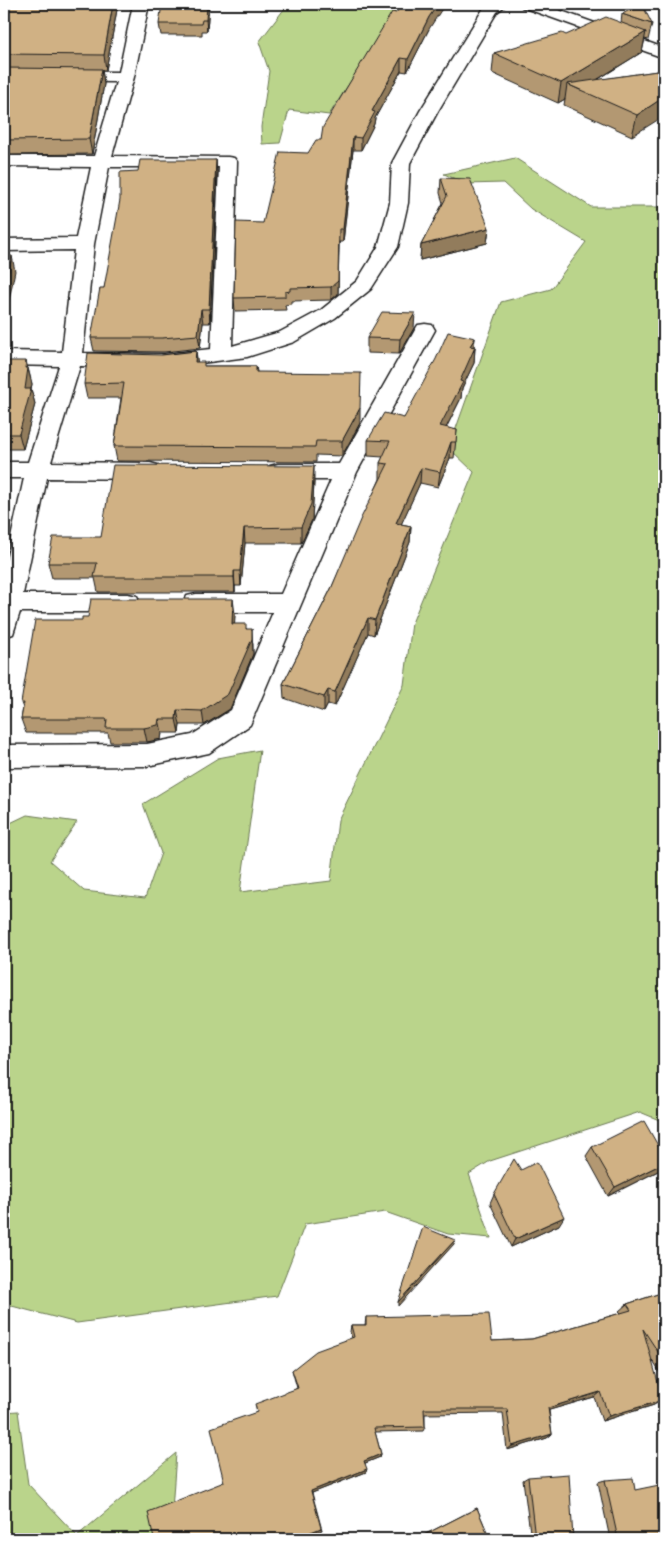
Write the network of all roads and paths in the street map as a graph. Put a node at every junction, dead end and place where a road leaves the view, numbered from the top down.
1 (140, 4) edge
2 (499, 4) edge
3 (528, 4) edge
4 (664, 53) edge
5 (4, 76) edge
6 (126, 77) junction
7 (4, 161) edge
8 (101, 162) junction
9 (84, 244) junction
10 (4, 245) edge
11 (425, 330) dead end
12 (221, 355) junction
13 (4, 358) edge
14 (72, 359) junction
15 (4, 470) edge
16 (37, 470) junction
17 (166, 471) edge
18 (256, 472) edge
19 (346, 472) junction
20 (6, 603) edge
21 (290, 603) junction
22 (4, 627) edge
23 (4, 756) edge

1 - 6 street
2 - 12 street
3 - 4 street
5 - 6 street
6 - 8 street
7 - 8 street
8 - 9 street
8 - 12 street
9 - 10 street
9 - 14 street
11 - 19 street
12 - 14 street
13 - 14 street
14 - 16 street
15 - 16 street
16 - 17 street
16 - 20 street
18 - 19 street
19 - 21 street
20 - 21 street
20 - 22 street
21 - 23 street

